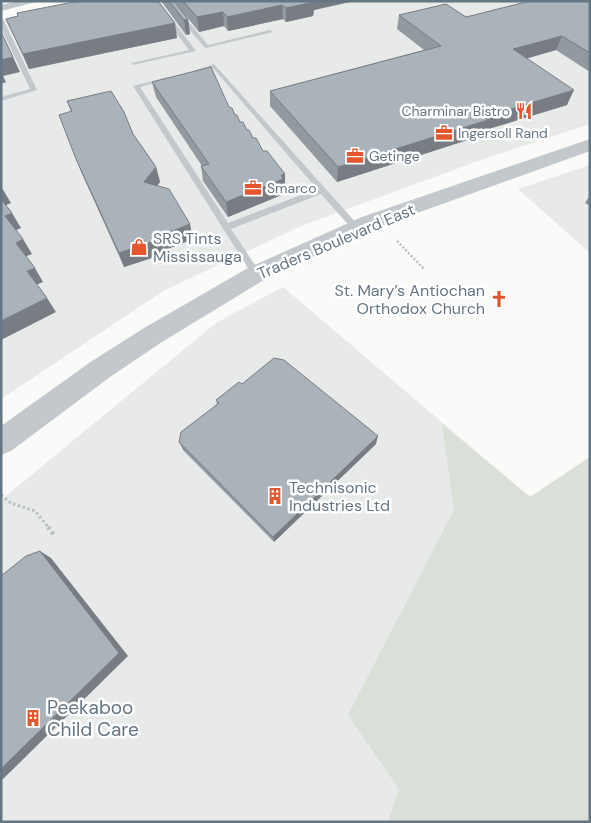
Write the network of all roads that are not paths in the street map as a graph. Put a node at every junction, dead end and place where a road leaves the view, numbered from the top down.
1 (35, 1) edge
2 (155, 1) edge
3 (168, 1) edge
4 (1, 8) edge
5 (1, 21) edge
6 (270, 32) dead end
7 (134, 64) dead end
8 (188, 73) edge
9 (171, 77) edge
10 (1, 99) edge
11 (590, 145) edge
12 (323, 190) junction
13 (227, 227) junction
14 (356, 228) junction
15 (256, 274) junction
16 (1, 442) edge

1 - 4 street
2 - 7 lane
3 - 6 lane
5 - 10 lane
8 - 12 lane
9 - 13 lane
11 - 14 street, Traders Boulevard East
12 - 13 lane
12 - 14 lane
13 - 15 lane
14 - 15 street, Traders Boulevard East
15 - 16 street, Traders Boulevard East

